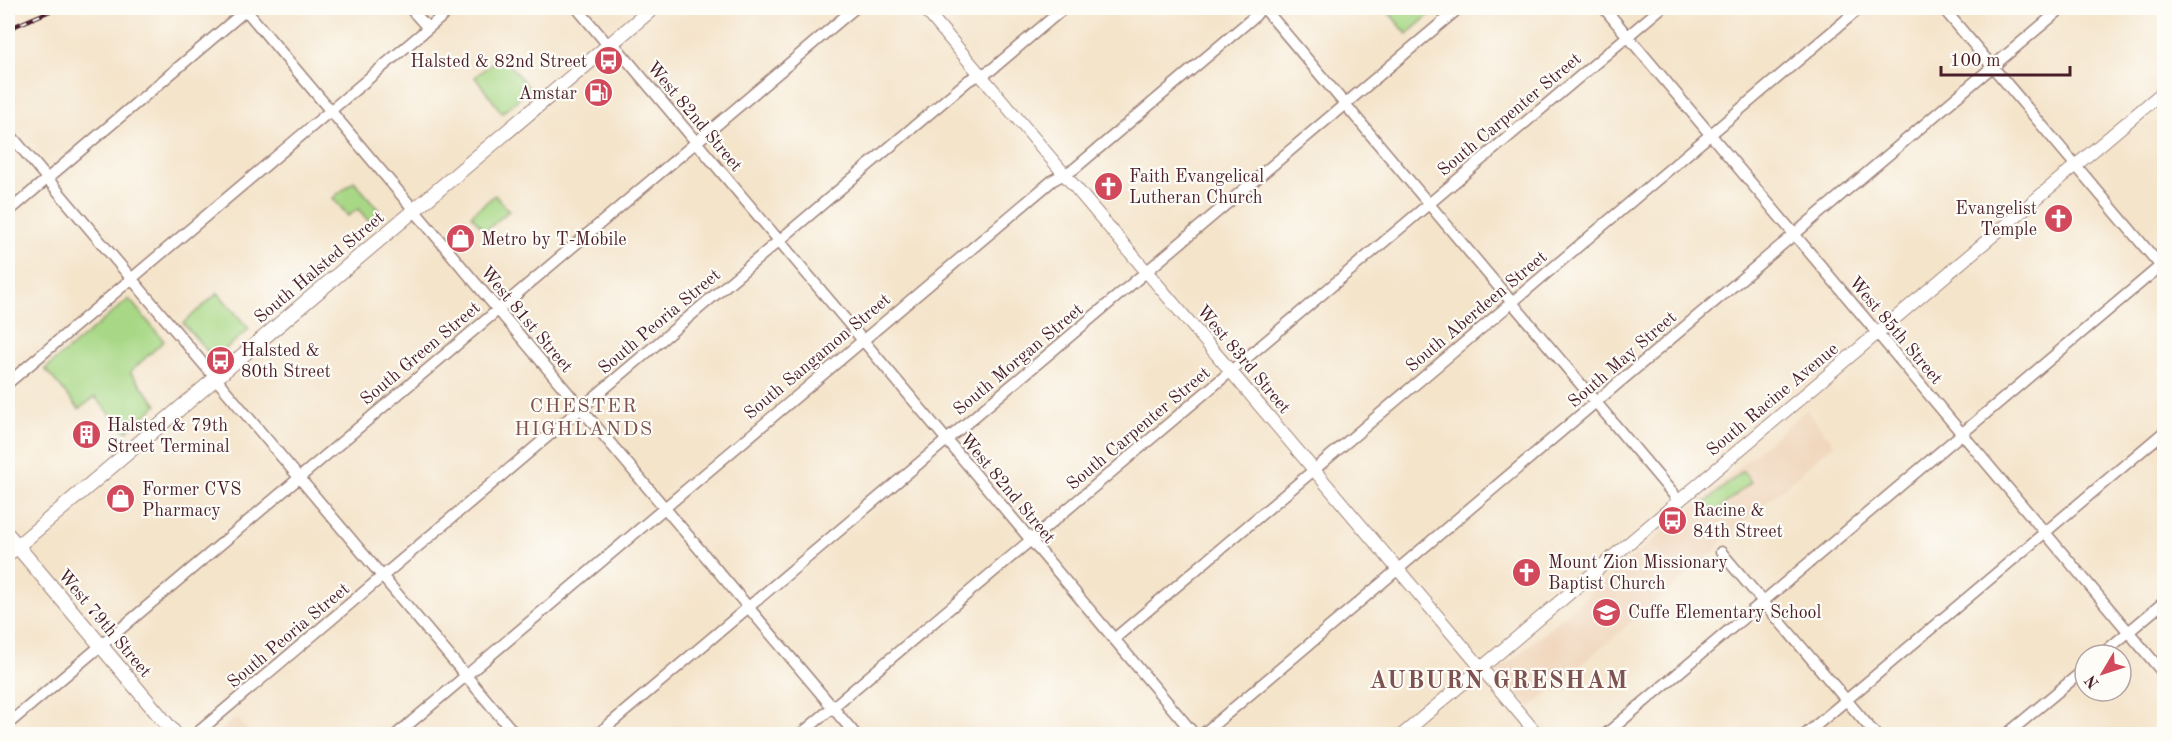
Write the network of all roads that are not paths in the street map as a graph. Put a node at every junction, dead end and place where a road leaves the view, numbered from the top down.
1 (410, 8) edge
2 (452, 8) edge
3 (577, 8) edge
4 (653, 8) edge
5 (855, 8) edge
6 (924, 8) edge
7 (1064, 8) edge
8 (1263, 8) edge
9 (1459, 8) edge
10 (1604, 8) edge
11 (1661, 8) edge
12 (1860, 8) edge
13 (1943, 8) edge
14 (2062, 8) edge
15 (245, 9) edge
16 (428, 28) junction
17 (1627, 36) junction
18 (610, 44) junction
19 (1993, 67) junction
20 (981, 75) junction
21 (2164, 91) edge
22 (1345, 104) junction
23 (329, 111) junction
24 (8, 132) edge
25 (1710, 135) junction
26 (695, 142) junction
27 (2076, 166) junction
28 (1064, 174) junction
29 (46, 179) junction
30 (1429, 204) junction
31 (413, 210) junction
32 (8, 212) edge
33 (1793, 233) junction
34 (779, 241) junction
35 (2163, 266) edge
36 (1147, 272) junction
37 (130, 279) junction
38 (1512, 302) junction
39 (497, 310) junction
40 (1878, 334) junction
41 (862, 340) junction
42 (1231, 371) junction
43 (215, 379) junction
44 (8, 383) edge
45 (1596, 403) junction
46 (581, 409) junction
47 (2164, 432) edge
48 (1962, 434) junction
49 (947, 440) junction
50 (1314, 470) junction
51 (299, 478) junction
52 (1679, 501) junction
53 (664, 508) junction
54 (2045, 533) junction
55 (1031, 540) junction
56 (10, 545) edge
57 (1720, 552) dead end
58 (1397, 569) junction
59 (382, 577) junction
60 (1763, 602) junction
61 (2164, 602) edge
62 (748, 608) junction
63 (2129, 632) junction
64 (1114, 639) junction
65 (2116, 643) edge
66 (100, 646) junction
67 (1481, 669) junction
68 (2164, 674) edge
69 (466, 676) junction
70 (2073, 679) edge
71 (1846, 700) junction
72 (832, 708) junction
73 (8, 724) edge
74 (174, 735) edge
75 (196, 735) edge
76 (397, 735) edge
77 (515, 735) edge
78 (598, 735) edge
79 (801, 735) edge
80 (855, 735) edge
81 (1194, 735) edge
82 (1203, 735) edge
83 (1403, 735) edge
84 (1537, 735) edge
85 (1606, 735) edge
86 (1806, 735) edge
87 (1875, 735) edge
88 (2007, 735) edge

1 - 16 street
2 - 16 street
3 - 18 street, West 82nd Street
4 - 18 main road, South Halsted Street
5 - 26 street, South Green Street
6 - 20 street, West 83rd Street
7 - 20 street, South Peoria Street
8 - 22 street
8 - 28 street, South Sangamon Street
9 - 22 street, South Morgan Street
10 - 17 street, West 85th Street
11 - 17 street, South Carpenter Street
12 - 25 street, South Aberdeen Street
13 - 19 street
14 - 19 street, South May Street
15 - 23 street, West 81st Street
15 - 29 street
16 - 23 street
17 - 25 street, West 85th Street
17 - 30 street, South Carpenter Street
18 - 26 street, West 82nd Street
18 - 31 main road, South Halsted Street
19 - 27 street
19 - 33 street, South May Street
20 - 28 street, West 83rd Street
20 - 34 street, South Peoria Street
21 - 27 street, South Racine Avenue
22 - 30 street
22 - 36 street, South Morgan Street
23 - 31 street, West 81st Street
23 - 37 street
24 - 29 street
25 - 33 street, West 85th Street
25 - 38 street, South Aberdeen Street
26 - 34 street, West 82nd Street
26 - 39 street, South Green Street
27 - 35 street
27 - 40 street, South Racine Avenue
28 - 36 street, West 83rd Street
28 - 41 street, South Sangamon Street
29 - 32 street
29 - 37 street
30 - 38 street
30 - 42 street, South Carpenter Street
31 - 39 street, West 81st Street
31 - 43 main road, South Halsted Street
33 - 40 street, West 85th Street
33 - 45 street, South May Street
34 - 41 street, West 82nd Street
34 - 46 street, South Peoria Street
35 - 48 street
36 - 42 street, West 83rd Street
36 - 49 street, South Morgan Street
37 - 43 street
37 - 44 street
38 - 45 street
38 - 50 street, South Aberdeen Street
39 - 46 street, West 81st Street
39 - 51 street, South Green Street
40 - 48 street, West 85th Street
40 - 52 street, South Racine Avenue
41 - 49 street, West 82nd Street
41 - 53 street, South Sangamon Street
42 - 50 street, West 83rd Street
42 - 55 street, South Carpenter Street
43 - 51 street
43 - 56 main road, South Halsted Street
45 - 52 street
45 - 58 street, South May Street
46 - 53 street, West 81st Street
46 - 59 street, South Peoria Street
47 - 54 street
48 - 54 street, West 85th Street
48 - 60 street
49 - 55 street, West 82nd Street
49 - 62 street, South Morgan Street
50 - 58 street, West 83rd Street
50 - 64 street, South Aberdeen Street
51 - 59 street
51 - 66 street, South Green Street
52 - 67 street, South Racine Avenue
53 - 62 street, West 81st Street
53 - 69 street, South Sangamon Street
54 - 63 street, West 85th Street
54 - 71 street
55 - 64 street, West 82nd Street
55 - 72 street, South Carpenter Street
56 - 66 main road, West 79th Street
57 - 60 street
58 - 67 street, West 83rd Street
58 - 82 street, South May Street
59 - 69 street
59 - 75 street, South Peoria Street
60 - 71 street
60 - 85 street
61 - 63 street
62 - 72 street, West 81st Street
62 - 78 street, South Morgan Street
63 - 65 street
63 - 68 street, West 85th Street
64 - 81 street, West 82nd Street
66 - 73 street, South Green Street
66 - 74 main road, West 79th Street
67 - 83 street, South Racine Avenue
67 - 84 street, West 83rd Street
69 - 76 street, South Sangamon Street
69 - 77 street
70 - 88 street
71 - 86 street
71 - 87 street
72 - 79 street, South Carpenter Street
72 - 80 street, West 81st Street

